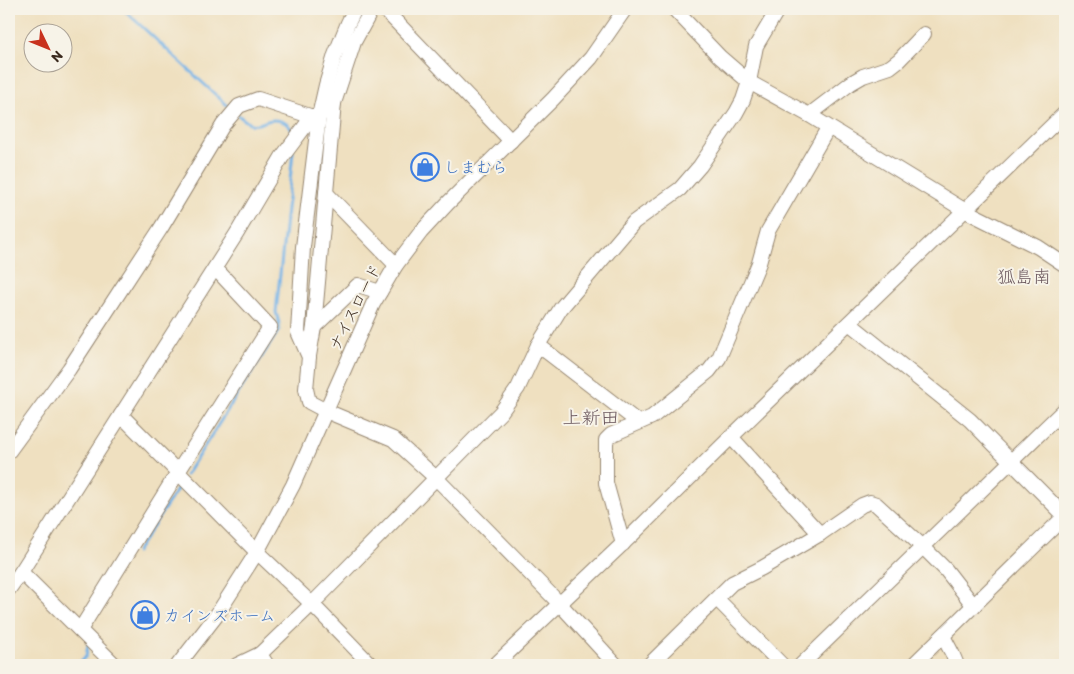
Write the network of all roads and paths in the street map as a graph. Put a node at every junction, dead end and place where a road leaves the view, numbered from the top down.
1 (355, 9) edge
2 (372, 9) edge
3 (384, 9) edge
4 (625, 9) edge
5 (674, 9) edge
6 (778, 9) edge
7 (924, 34) dead end
8 (749, 82) junction
9 (334, 103) junction
10 (1065, 113) edge
11 (809, 115) junction
12 (314, 116) junction
13 (828, 128) junction
14 (511, 141) junction
15 (326, 193) junction
16 (964, 210) junction
17 (396, 265) junction
18 (1065, 265) edge
19 (215, 268) junction
20 (380, 292) junction
21 (849, 323) junction
22 (314, 327) junction
23 (538, 346) junction
24 (309, 357) junction
25 (1065, 409) edge
26 (326, 411) junction
27 (121, 415) junction
28 (638, 422) junction
29 (731, 437) junction
30 (9, 451) edge
31 (1011, 461) junction
32 (178, 472) junction
33 (436, 478) junction
34 (1064, 515) edge
35 (820, 534) junction
36 (623, 544) junction
37 (923, 547) junction
38 (257, 552) junction
39 (21, 572) junction
40 (9, 589) edge
41 (717, 599) junction
42 (971, 603) junction
43 (312, 604) junction
44 (560, 604) junction
45 (80, 630) junction
46 (943, 636) junction
47 (263, 660) edge
48 (115, 665) edge
49 (178, 665) edge
50 (237, 665) edge
51 (371, 665) edge
52 (495, 665) edge
53 (616, 665) edge
54 (648, 665) edge
55 (782, 665) edge
56 (801, 665) edge
57 (913, 665) edge
58 (957, 665) edge

1 - 12 street
2 - 9 street
3 - 14 street
4 - 14 street, ナイスロード
5 - 8 street
6 - 8 street
7 - 11 street
8 - 11 street
8 - 23 street
9 - 12 street
9 - 15 street
10 - 16 street
11 - 13 street
12 - 19 street
12 - 24 street
12 - 30 street
13 - 16 street
13 - 28 street
14 - 17 street, ナイスロード
15 - 17 street
15 - 22 street
16 - 18 street
16 - 21 street
17 - 20 street, ナイスロード
19 - 27 street
19 - 32 street
20 - 22 street
20 - 26 street, ナイスロード
21 - 29 street
21 - 31 street
22 - 24 street
23 - 28 street
23 - 33 street
24 - 26 street
25 - 31 street
26 - 33 street
26 - 38 street, ナイスロード
27 - 32 street
27 - 39 street
28 - 36 street
29 - 35 street
29 - 36 street
31 - 34 street
31 - 37 street
32 - 38 street
32 - 45 street
33 - 43 street
33 - 44 street
34 - 42 street
35 - 37 street
35 - 41 street
36 - 44 street
37 - 42 street
37 - 56 street
38 - 43 street
38 - 49 street, ナイスロード
39 - 40 street
39 - 45 street
41 - 54 street
41 - 55 street
42 - 46 street
43 - 47 street
43 - 51 street
44 - 52 street
44 - 53 street
45 - 48 street
46 - 57 street
46 - 58 street
47 - 50 street

